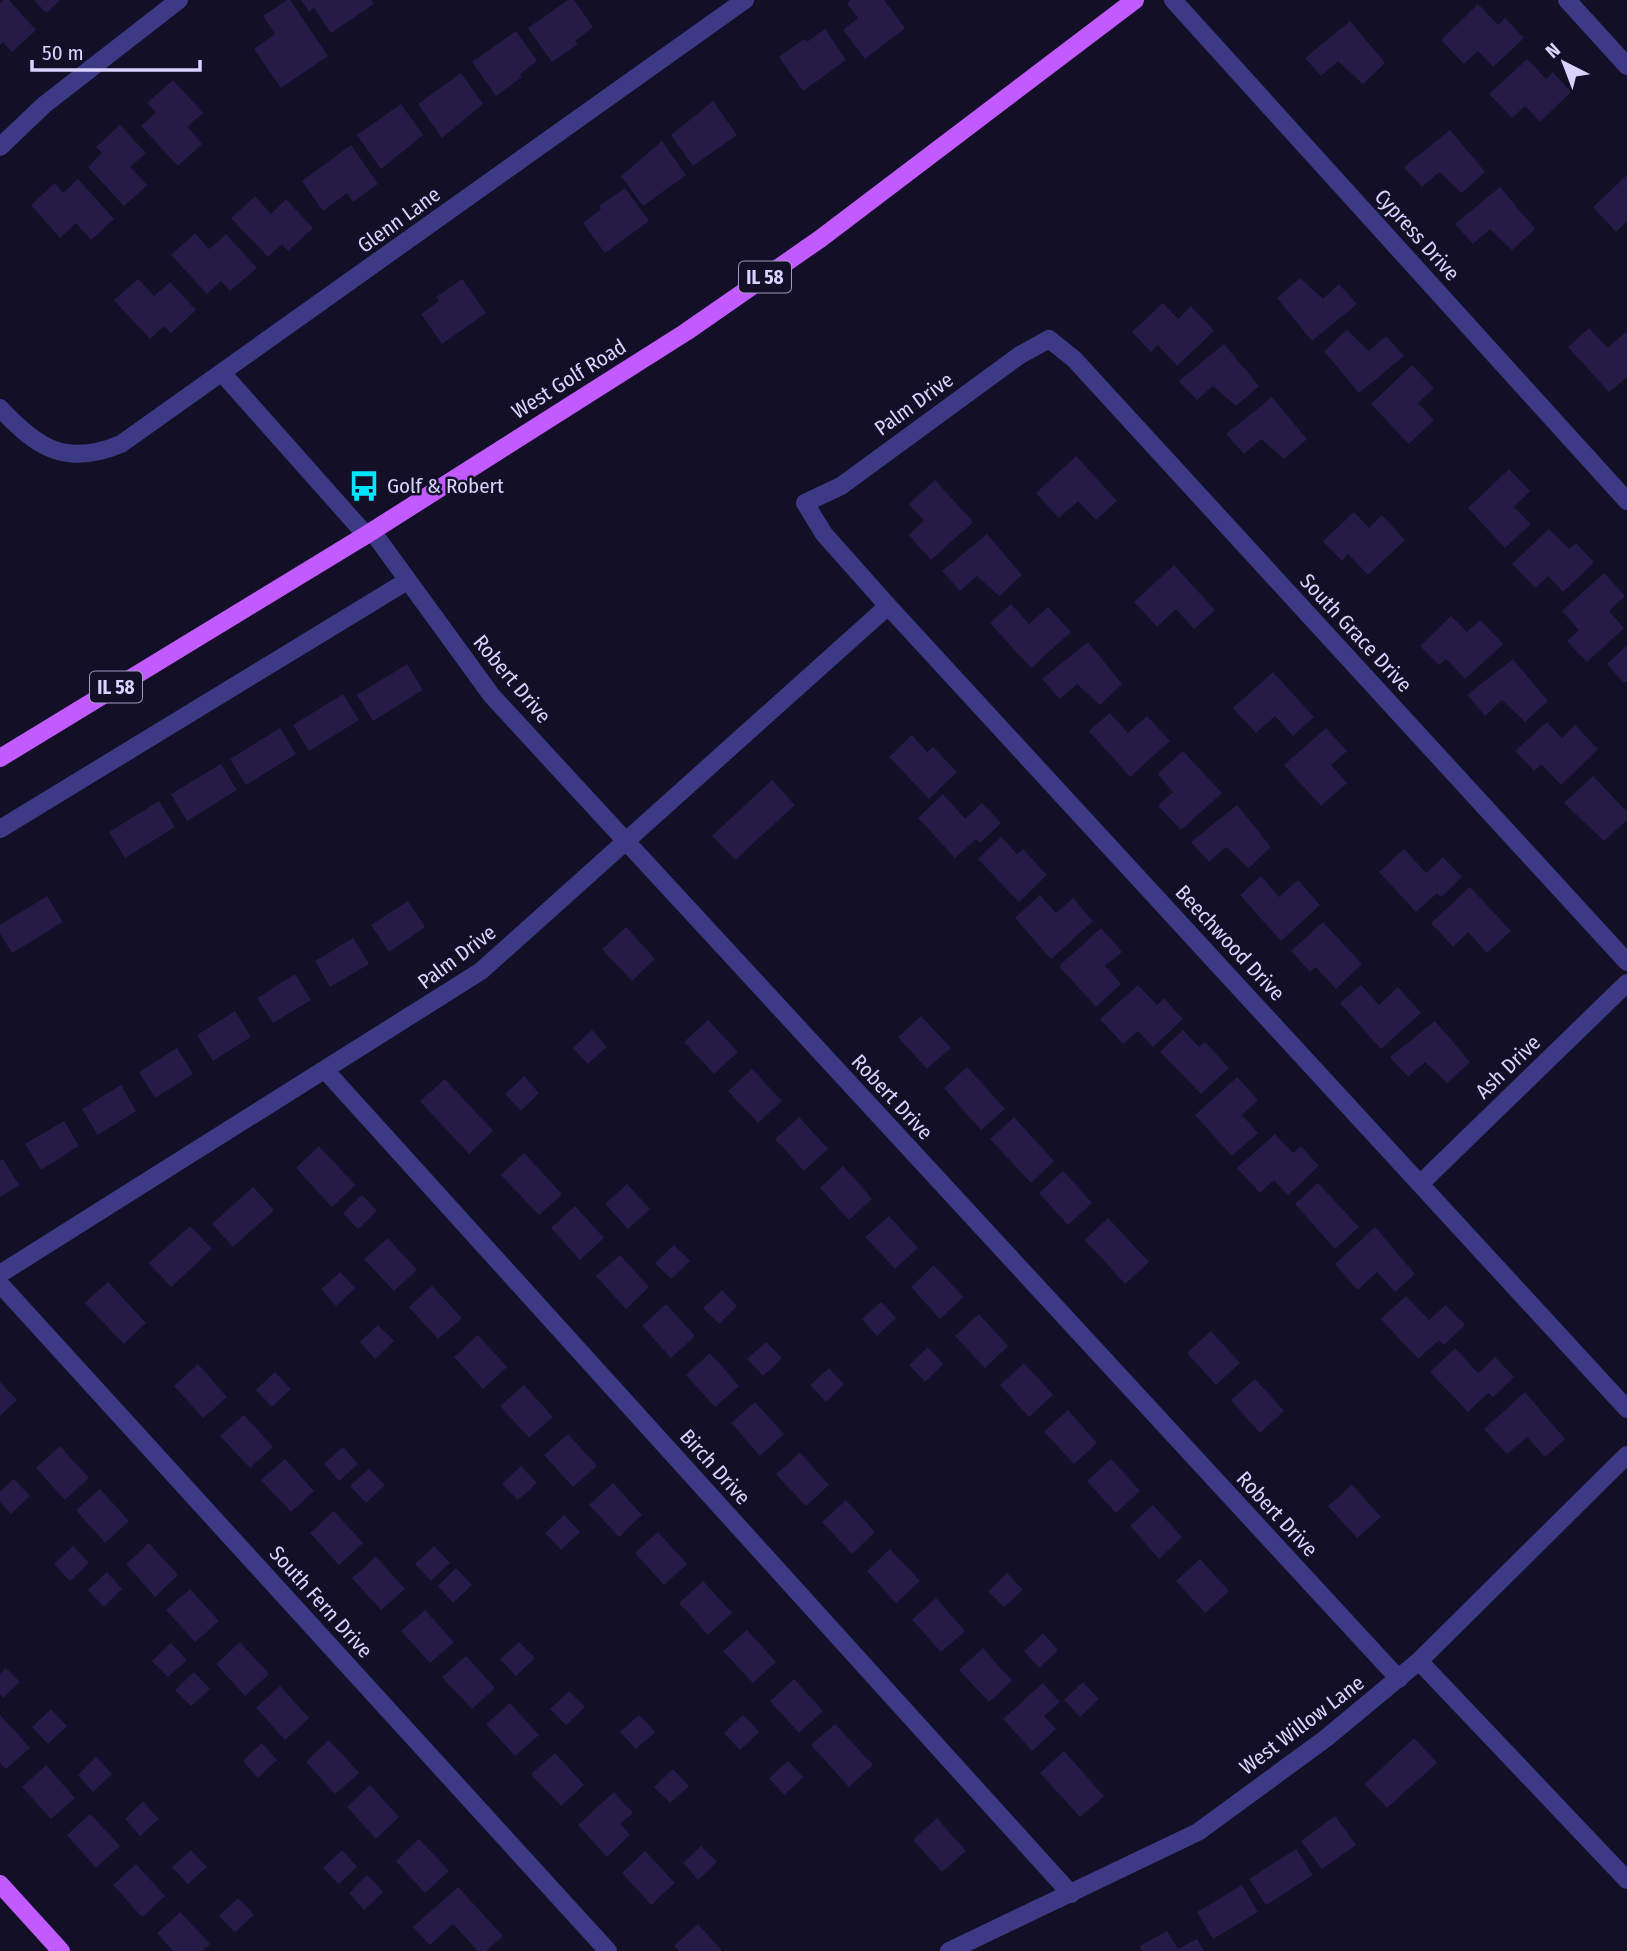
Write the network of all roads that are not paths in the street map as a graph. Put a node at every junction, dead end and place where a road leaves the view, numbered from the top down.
1 (179, 0) edge
2 (745, 0) edge
3 (1135, 0) edge
4 (1172, 0) edge
5 (1567, 0) edge
6 (1627, 66) edge
7 (0, 147) edge
8 (1049, 339) joint
9 (223, 374) junction
10 (0, 408) edge
11 (1627, 501) edge
12 (805, 503) joint
13 (369, 533) junction
14 (407, 581) junction
15 (888, 606) junction
16 (0, 758) edge
17 (0, 829) edge
18 (626, 842) junction
19 (1627, 962) edge
20 (1627, 983) edge
21 (325, 1070) junction
22 (1420, 1184) junction
23 (0, 1274) edge
24 (0, 1284) edge
25 (1627, 1409) edge
26 (1627, 1455) edge
27 (1419, 1661) junction
28 (1399, 1679) junction
29 (1627, 1881) edge
30 (0, 1884) edge
31 (1071, 1894) junction
32 (61, 1951) edge
33 (608, 1951) edge
34 (949, 1951) edge

1 - 7 street
2 - 9 street, Glenn Lane
3 - 13 main road, West Golf Road / IL 58
4 - 11 street, Cypress Drive
5 - 6 street
8 - 12 street, Palm Drive
8 - 19 street, South Grace Drive
9 - 10 street, Glenn Lane
9 - 13 street, Robert Drive
12 - 15 street, Beechwood Drive
13 - 14 street, Robert Drive
13 - 16 main road, West Golf Road / IL 58
14 - 17 street
14 - 18 street, Robert Drive
15 - 18 street, Palm Drive
15 - 22 street, Beechwood Drive
18 - 21 street, Palm Drive
18 - 28 street, Robert Drive
20 - 22 street, Ash Drive
21 - 23 street, Palm Drive
21 - 31 street, Birch Drive
22 - 25 street, Beechwood Drive
24 - 33 street, South Fern Drive
26 - 27 street, West Willow Lane
27 - 28 street, West Willow Lane
27 - 29 street
28 - 31 street, West Willow Lane
30 - 32 main road
31 - 34 street, West Willow Lane

